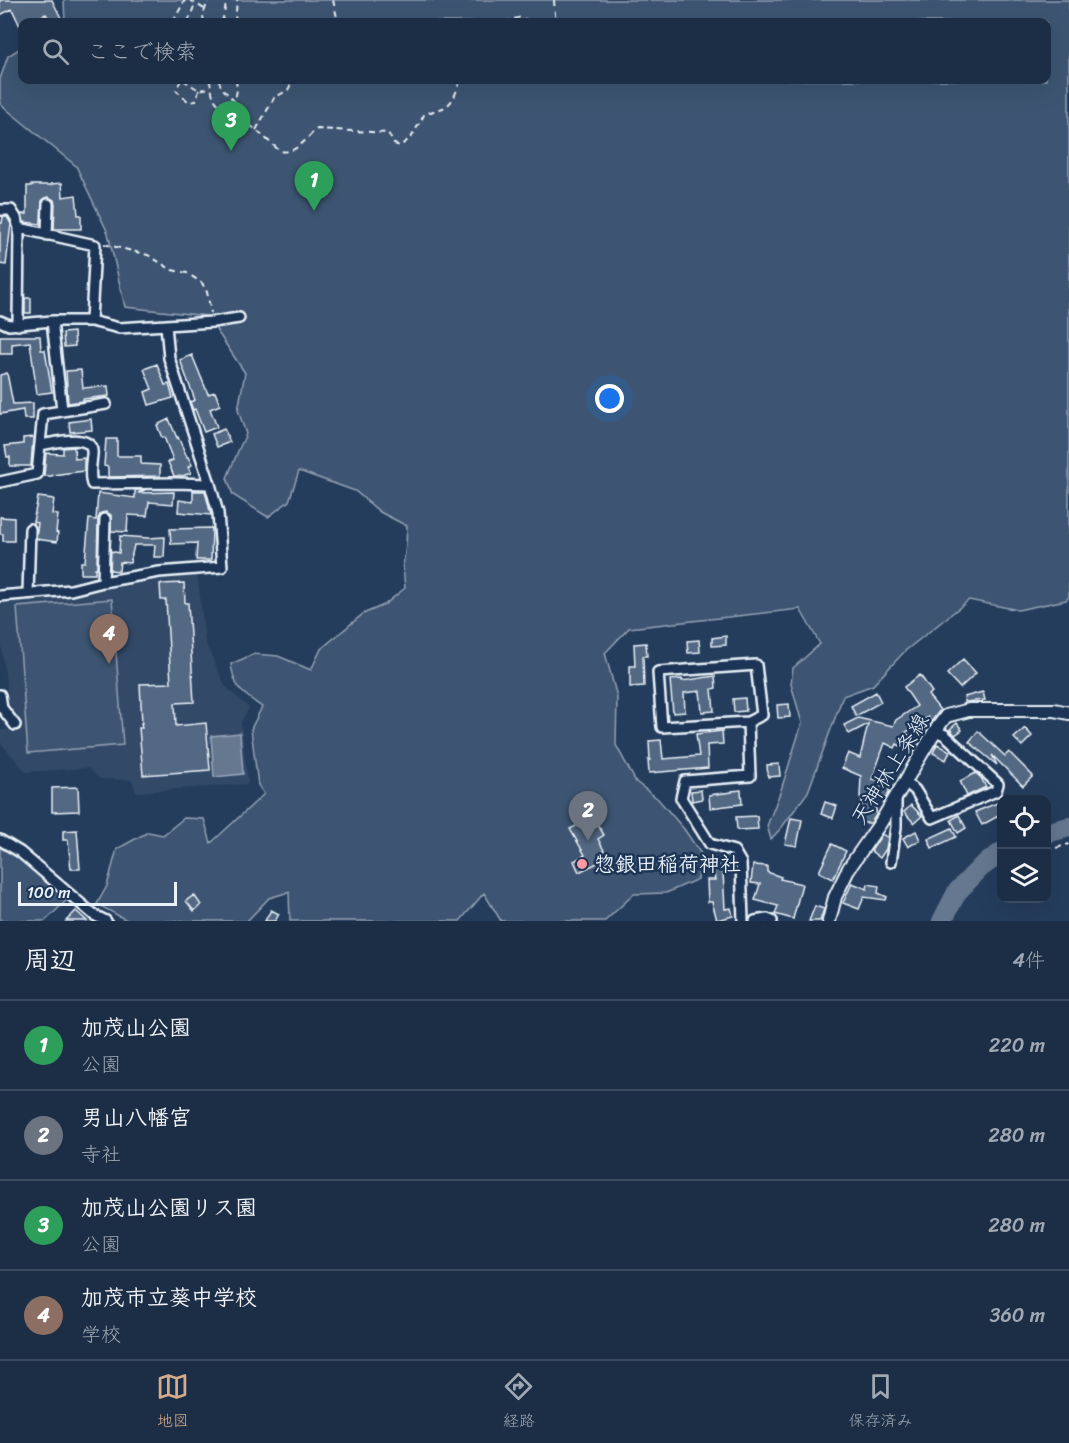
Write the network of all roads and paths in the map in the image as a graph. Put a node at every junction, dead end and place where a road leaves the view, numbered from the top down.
1 (185, 0) edge
2 (190, 0) edge
3 (208, 0) edge
4 (227, 0) edge
5 (237, 0) edge
6 (333, 0) edge
7 (554, 0) edge
8 (195, 4) junction
9 (204, 9) junction
10 (174, 18) edge
11 (190, 18) edge
12 (203, 18) edge
13 (223, 18) edge
14 (235, 18) edge
15 (337, 18) edge
16 (556, 18) edge
17 (180, 84) edge
18 (189, 84) edge
19 (210, 84) edge
20 (220, 84) edge
21 (236, 84) edge
22 (291, 84) edge
23 (459, 84) edge
24 (211, 87) junction
25 (199, 90) junction
26 (235, 102) junction
27 (233, 110) junction
28 (256, 130) junction
29 (48, 204) dead end
30 (0, 210) edge
31 (19, 228) junction
32 (47, 235) junction
33 (95, 245) junction
34 (239, 318) dead end
35 (0, 321) edge
36 (52, 321) junction
37 (91, 321) junction
38 (213, 322) junction
39 (18, 325) junction
40 (166, 325) junction
41 (106, 404) dead end
42 (62, 410) junction
43 (40, 445) junction
44 (0, 482) edge
45 (210, 484) junction
46 (105, 519) dead end
47 (30, 529) dead end
48 (103, 582) junction
49 (28, 593) junction
50 (0, 596) edge
51 (0, 695) edge
52 (1069, 713) edge
53 (0, 721) edge
54 (747, 723) junction
55 (935, 731) junction
56 (905, 782) junction
57 (896, 797) junction
58 (0, 840) edge
59 (1069, 844) edge
60 (1051, 850) edge
61 (891, 862) dead end
62 (106, 921) edge
63 (743, 921) edge
64 (755, 921) edge
65 (772, 921) edge
66 (829, 921) edge

1 - 10 path
2 - 8 path
3 - 9 path
4 - 13 path
5 - 14 path
6 - 15 path
7 - 16 path
8 - 9 path
8 - 11 path
9 - 12 path
17 - 25 path
18 - 25 path
19 - 24 path
20 - 26 path
21 - 26 path
22 - 28 path
23 - 28 path
24 - 25 path
24 - 27 path
26 - 27 path
27 - 28 path
29 - 32 street
30 - 31 street
31 - 32 street
31 - 39 street
32 - 33 street
33 - 37 street
33 - 38 path
34 - 38 street
35 - 39 street
36 - 37 street
36 - 39 street
36 - 42 street
37 - 40 street
38 - 40 street
40 - 45 street
41 - 42 street
42 - 43 street
43 - 44 street
43 - 45 street
45 - 48 street
46 - 48 street
47 - 49 street
48 - 49 street
49 - 50 street
51 - 53 street
52 - 55 main road, 天神林上条線
54 - 54 street
54 - 63 street
55 - 56 main road, 天神林上条線
55 - 56 street
56 - 57 main road, 天神林上条線
57 - 61 street
57 - 66 main road, 天神林上条線
58 - 62 street
59 - 60 path
64 - 65 street

